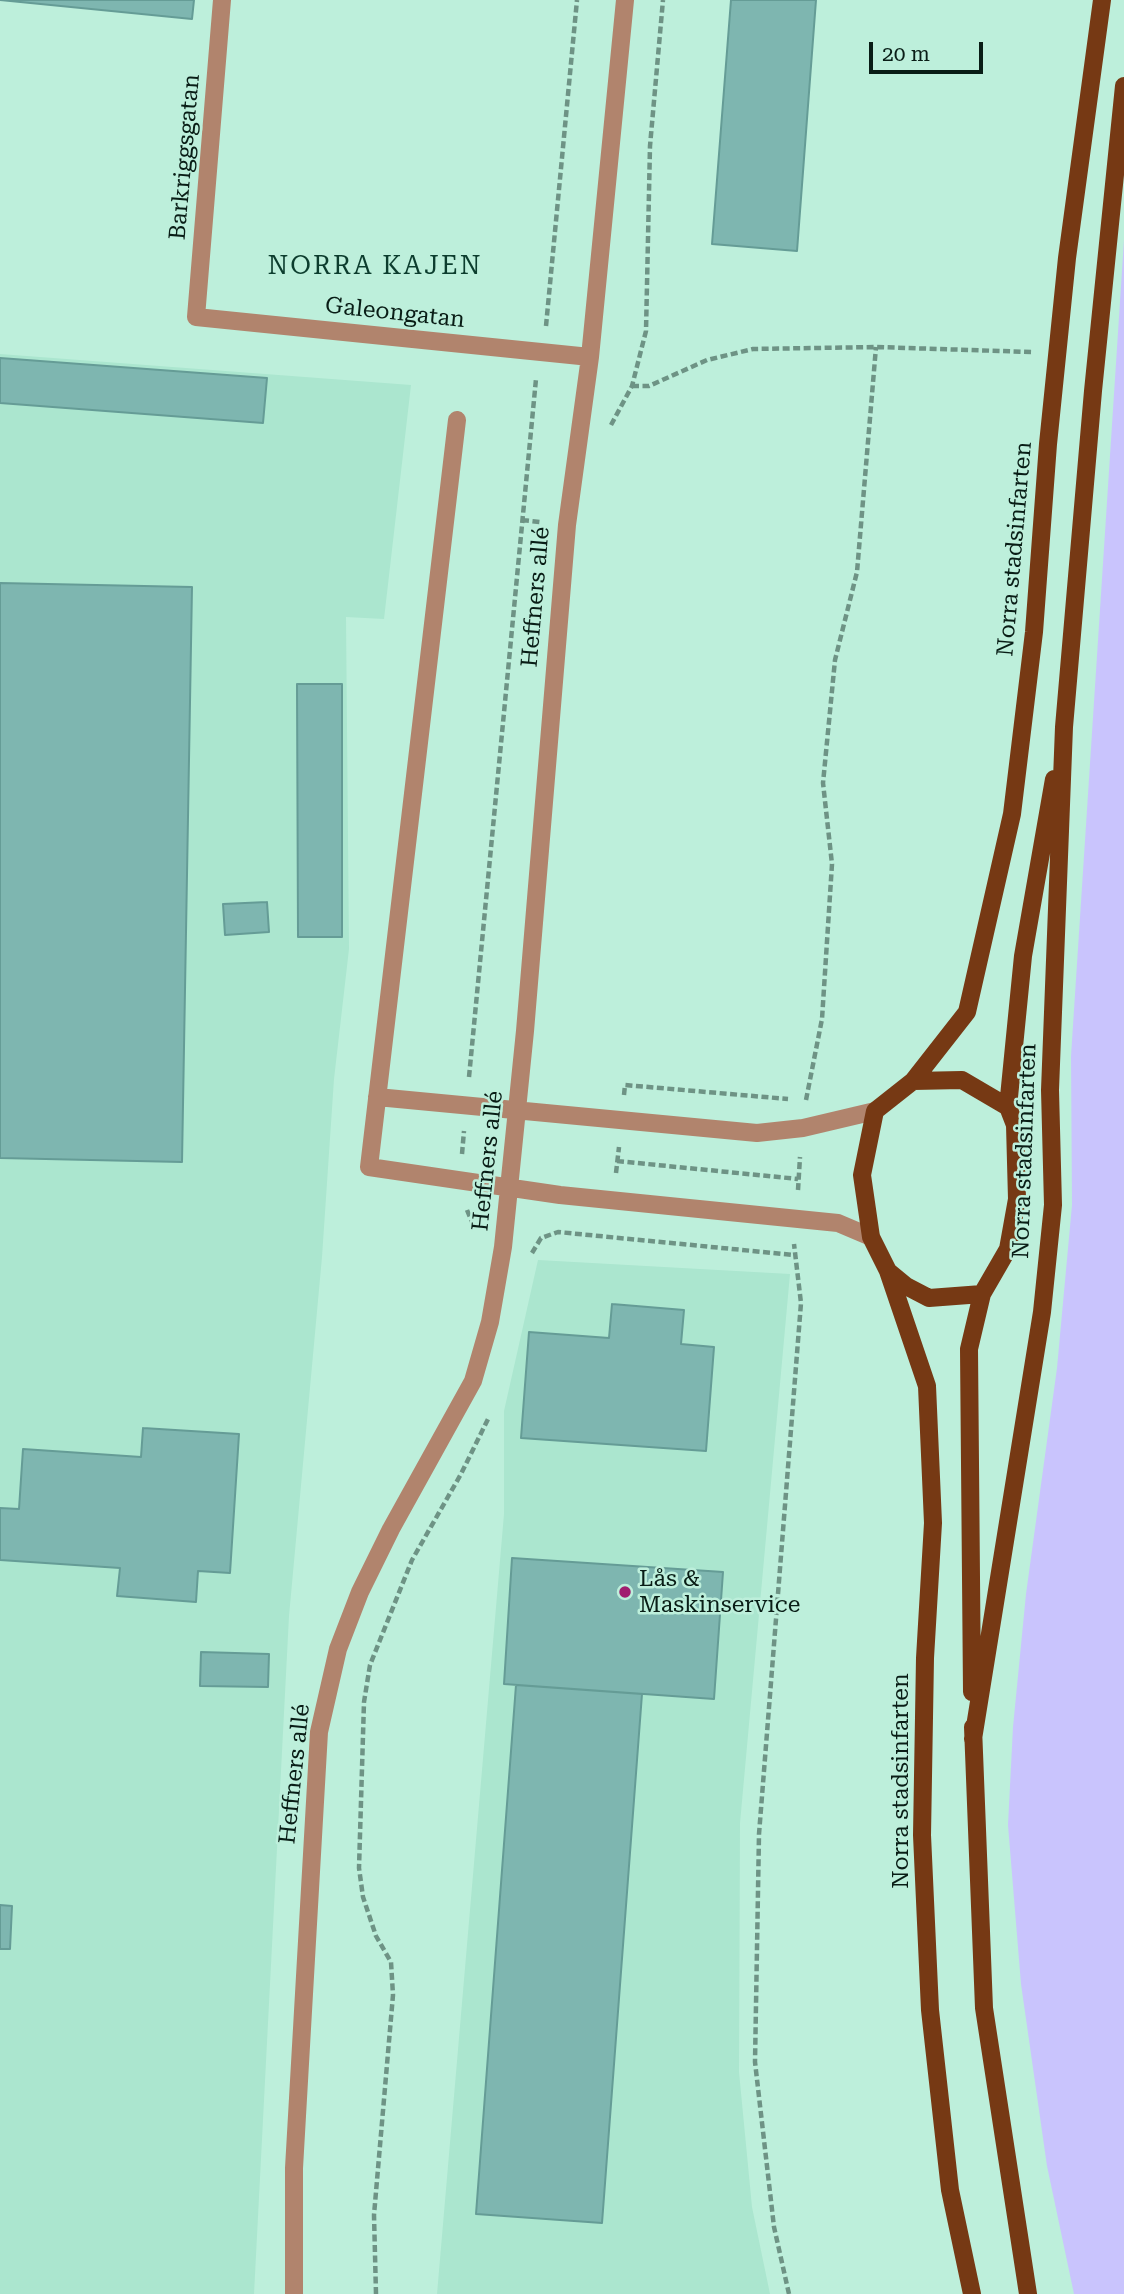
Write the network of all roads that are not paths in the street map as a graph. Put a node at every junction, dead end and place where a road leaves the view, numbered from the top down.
1 (222, 0) edge
2 (625, 0) edge
3 (1102, 0) edge
4 (1124, 86) edge
5 (196, 317) joint
6 (590, 357) junction
7 (457, 420) dead end
8 (1064, 727) junction
9 (913, 1081) junction
10 (377, 1097) junction
11 (1008, 1107) junction
12 (518, 1111) junction
13 (875, 1111) junction
14 (510, 1186) junction
15 (871, 1237) junction
16 (888, 1271) junction
17 (982, 1293) junction
18 (973, 1739) junction
19 (294, 2294) edge
20 (972, 2294) edge
21 (1028, 2294) edge

1 - 5 street, Barkriggsgatan
2 - 6 street, Heffners allé
3 - 9 main road, Norra stadsinfarten
4 - 8 main road, Norra stadsinfarten
5 - 6 street, Galeongatan
6 - 12 street, Heffners allé
7 - 10 street
8 - 11 main road, Norra stadsinfarten
8 - 18 main road, Norra stadsinfarten
9 - 11 main road, Norra stadsinfarten
9 - 13 main road, Norra stadsinfarten
10 - 12 street
10 - 14 street
11 - 17 main road, Norra stadsinfarten
12 - 13 street
12 - 14 street, Heffners allé
13 - 15 main road, Norra stadsinfarten
14 - 15 street
14 - 19 street, Heffners allé
15 - 16 main road, Norra stadsinfarten
16 - 17 main road, Norra stadsinfarten
16 - 20 main road, Norra stadsinfarten
17 - 18 main road, Norra stadsinfarten
18 - 21 main road, Norra stadsinfarten

